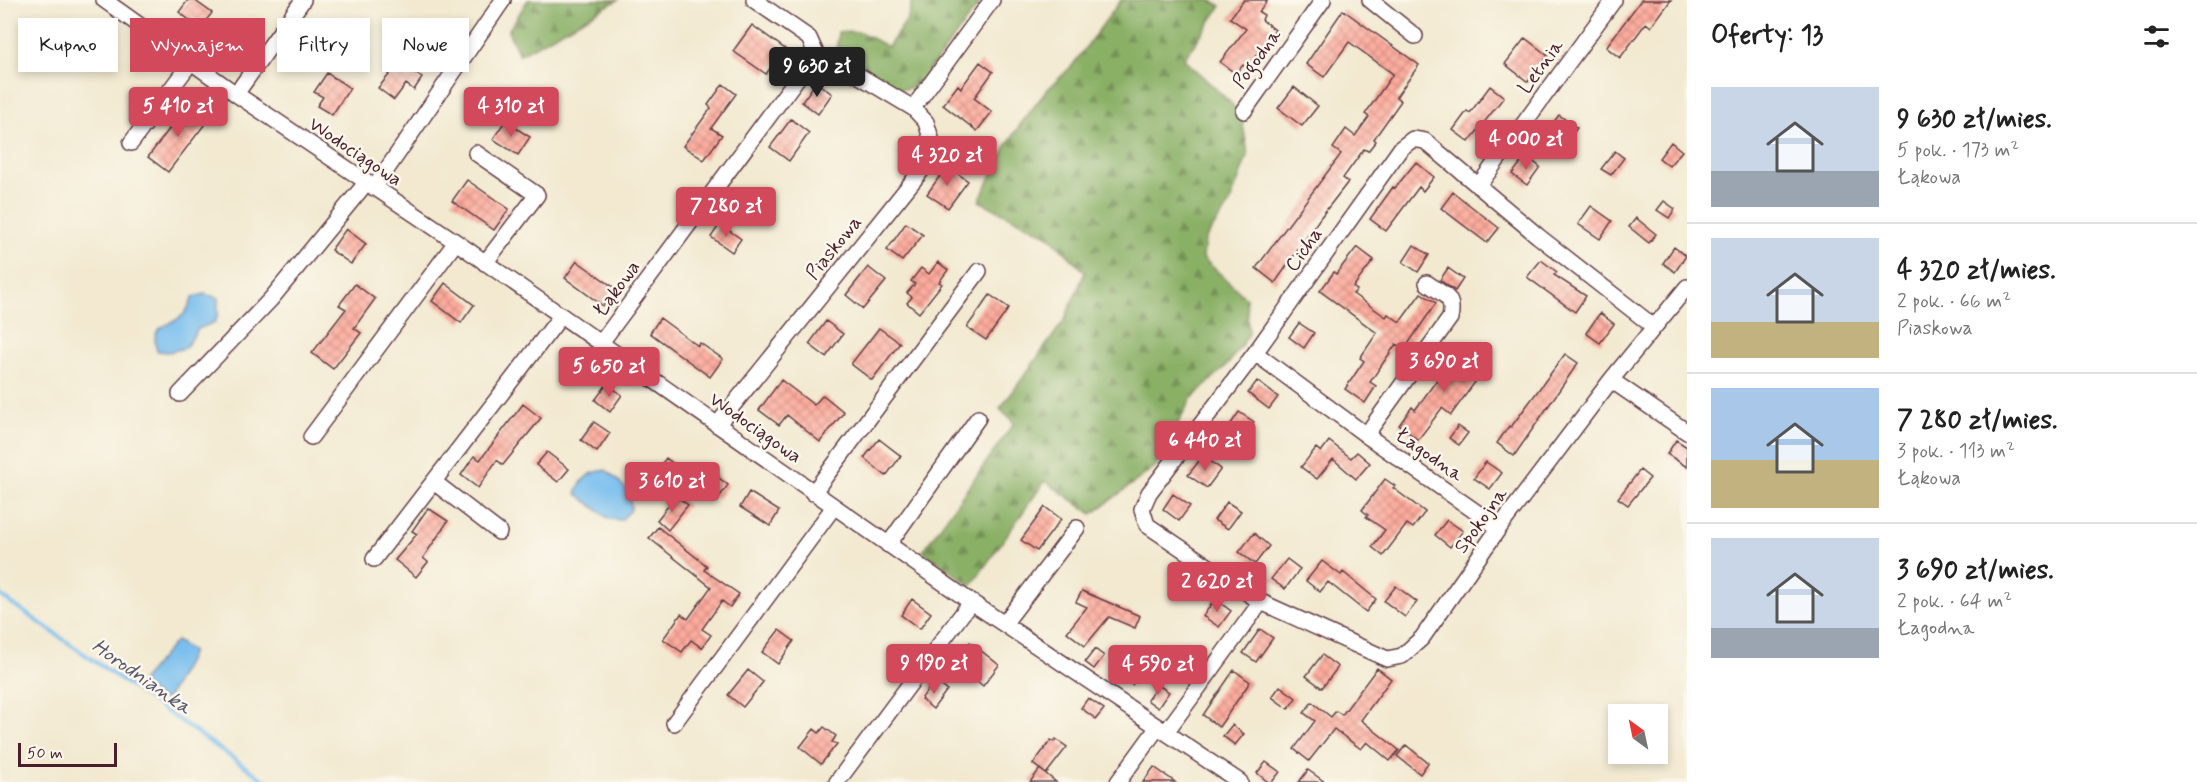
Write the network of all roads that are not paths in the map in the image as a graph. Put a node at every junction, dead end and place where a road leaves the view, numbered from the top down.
1 (104, 0) edge
2 (303, 0) edge
3 (503, 0) edge
4 (754, 0) edge
5 (992, 0) edge
6 (1323, 0) edge
7 (1370, 0) edge
8 (1614, 0) edge
9 (130, 19) edge
10 (1415, 36) dead end
11 (818, 58) junction
12 (184, 72) edge
13 (205, 72) edge
14 (236, 94) junction
15 (913, 108) junction
16 (1244, 111) dead end
17 (131, 144) dead end
18 (476, 153) dead end
19 (1479, 185) junction
20 (370, 186) junction
21 (456, 242) junction
22 (485, 263) junction
23 (979, 271) dead end
24 (1427, 284) dead end
25 (1687, 287) edge
26 (561, 316) junction
27 (1653, 326) junction
28 (600, 344) junction
29 (1255, 353) junction
30 (1611, 380) junction
31 (180, 393) dead end
32 (978, 418) dead end
33 (717, 425) junction
34 (1687, 432) edge
35 (1366, 435) junction
36 (311, 437) dead end
37 (434, 482) junction
38 (813, 493) junction
39 (833, 508) junction
40 (1077, 528) dead end
41 (1499, 528) junction
42 (499, 532) dead end
43 (888, 545) junction
44 (374, 559) dead end
45 (971, 602) junction
46 (1261, 602) junction
47 (1004, 624) junction
48 (674, 723) dead end
49 (1162, 730) junction
50 (837, 782) edge
51 (1118, 782) edge
52 (1240, 782) edge

1 - 9 street, Wodociągowa
2 - 14 street
3 - 20 street
4 - 11 street
5 - 15 street
6 - 16 street, Pogodna
7 - 10 street
8 - 19 street, Letnia
11 - 15 street
11 - 28 street, Łąkowa
12 - 17 street
13 - 14 street, Wodociągowa
14 - 20 street, Wodociągowa
15 - 33 street, Piaskowa
18 - 22 street
19 - 27 street, Cicha
19 - 29 street, Cicha
20 - 21 street, Wodociągowa
20 - 31 street
21 - 22 street, Wodociągowa
21 - 36 street
22 - 26 street, Wodociągowa
23 - 38 street
24 - 35 street, Łagodna
25 - 27 street, Spokojna
26 - 28 street, Wodociągowa
26 - 37 street
27 - 30 street, Spokojna
28 - 33 street, Wodociągowa
29 - 35 street, Łagodna
29 - 46 street, Cicha
30 - 34 street
30 - 41 street, Spokojna
32 - 43 street
33 - 38 street, Wodociągowa
35 - 41 street, Łagodna
37 - 42 street
37 - 44 street
38 - 39 street, Wodociągowa
39 - 43 street, Wodociągowa
39 - 48 street
40 - 47 street
41 - 46 street, Spokojna
43 - 45 street, Wodociągowa
45 - 47 street, Wodociągowa
45 - 50 street
46 - 49 street
47 - 49 street, Wodociągowa
49 - 51 street
49 - 52 street, Wodociągowa

